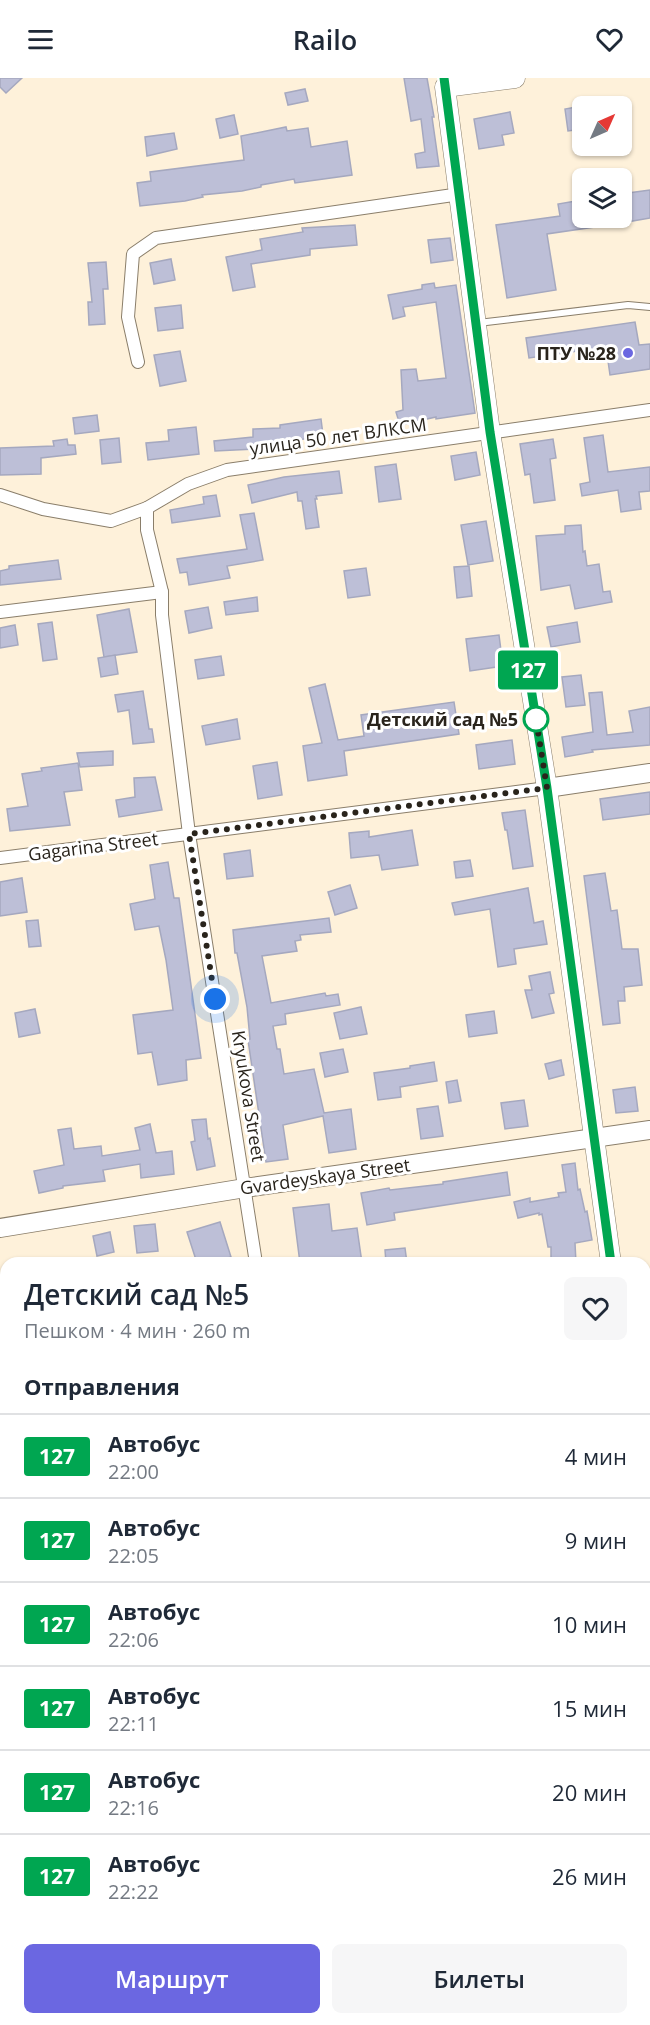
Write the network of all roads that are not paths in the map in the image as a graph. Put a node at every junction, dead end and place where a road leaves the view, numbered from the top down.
1 (515, 78) edge
2 (445, 82) edge
3 (460, 194) junction
4 (650, 307) edge
5 (477, 324) junction
6 (138, 362) dead end
7 (650, 410) edge
8 (490, 432) junction
9 (0, 495) edge
10 (147, 508) junction
11 (162, 592) junction
12 (0, 612) edge
13 (650, 773) edge
14 (547, 788) junction
15 (189, 834) junction
16 (0, 858) edge
17 (650, 1130) edge
18 (593, 1138) junction
19 (245, 1188) junction
20 (0, 1228) edge
21 (255, 1257) edge
22 (610, 1257) edge

1 - 2 main road
2 - 3 main road
3 - 5 main road
3 - 6 street
4 - 5 lane
5 - 8 main road
7 - 8 street, улица 50 лет ВЛКСМ
8 - 10 street, улица 50 лет ВЛКСМ
8 - 14 main road
9 - 10 street, улица 50 лет ВЛКСМ
10 - 11 street
11 - 12 street
11 - 15 street, Kryukova Street
13 - 14 street, Gagarina Street
14 - 15 street, Gagarina Street
14 - 18 main road
15 - 16 street, Gagarina Street
15 - 19 street, Kryukova Street
17 - 18 street, Gvardeyskaya Street
18 - 19 street, Gvardeyskaya Street
18 - 22 main road
19 - 20 street, Gvardeyskaya Street
19 - 21 street, Kryukova Street

